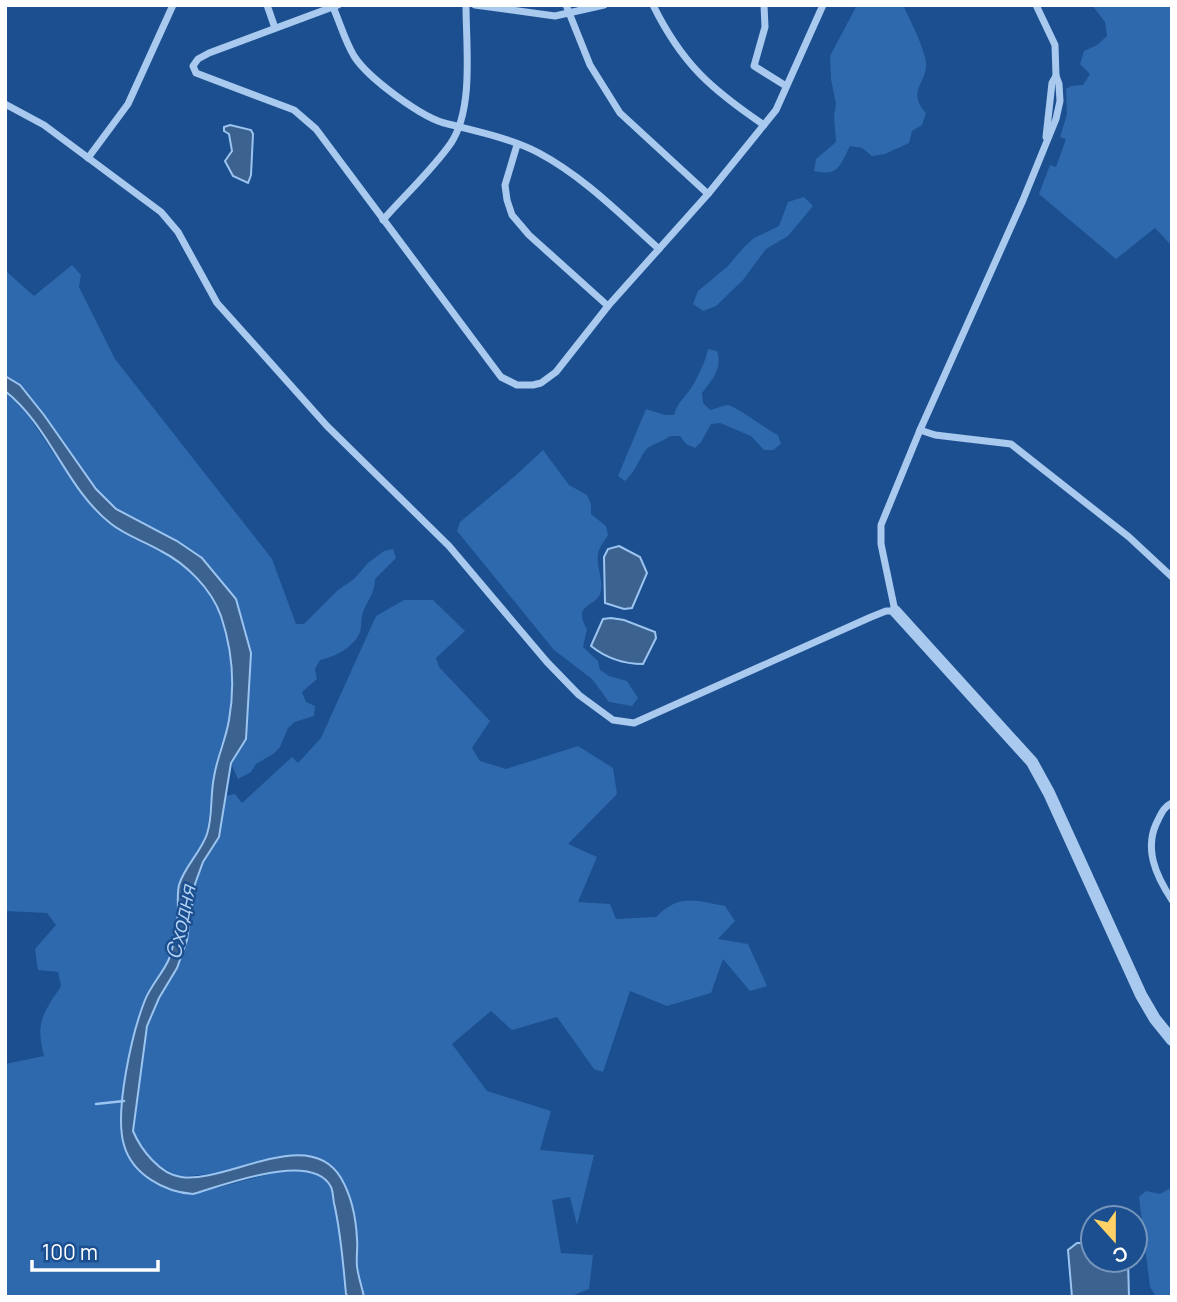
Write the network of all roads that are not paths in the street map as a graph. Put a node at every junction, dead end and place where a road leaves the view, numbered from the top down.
1 (173, 5) edge
2 (267, 5) edge
3 (466, 5) edge
4 (475, 5) edge
5 (566, 5) edge
6 (604, 5) edge
7 (653, 5) edge
8 (765, 5) edge
9 (823, 5) edge
10 (1036, 5) edge
11 (336, 6) edge
12 (569, 13) junction
13 (275, 28) junction
14 (786, 86) junction
15 (5, 104) edge
16 (458, 125) junction
17 (764, 125) junction
18 (517, 145) junction
19 (88, 158) junction
20 (708, 194) junction
21 (383, 220) junction
22 (659, 249) junction
23 (608, 306) junction
24 (920, 430) junction
25 (1172, 577) edge
26 (895, 611) junction
27 (1172, 803) edge
28 (1172, 900) edge
29 (1172, 1040) edge

1 - 19 street
2 - 13 street
3 - 16 street
4 - 12 street
5 - 12 street
6 - 12 street
7 - 17 street
8 - 14 street
9 - 14 street
10 - 24 street
11 - 13 street
11 - 16 street
12 - 20 street
13 - 21 street
14 - 17 street
15 - 19 street
16 - 18 street
16 - 21 street
17 - 20 street
18 - 22 street
18 - 23 street
19 - 26 street
20 - 22 street
21 - 23 street
22 - 23 street
24 - 25 street
24 - 26 street
26 - 29 street
27 - 28 street

